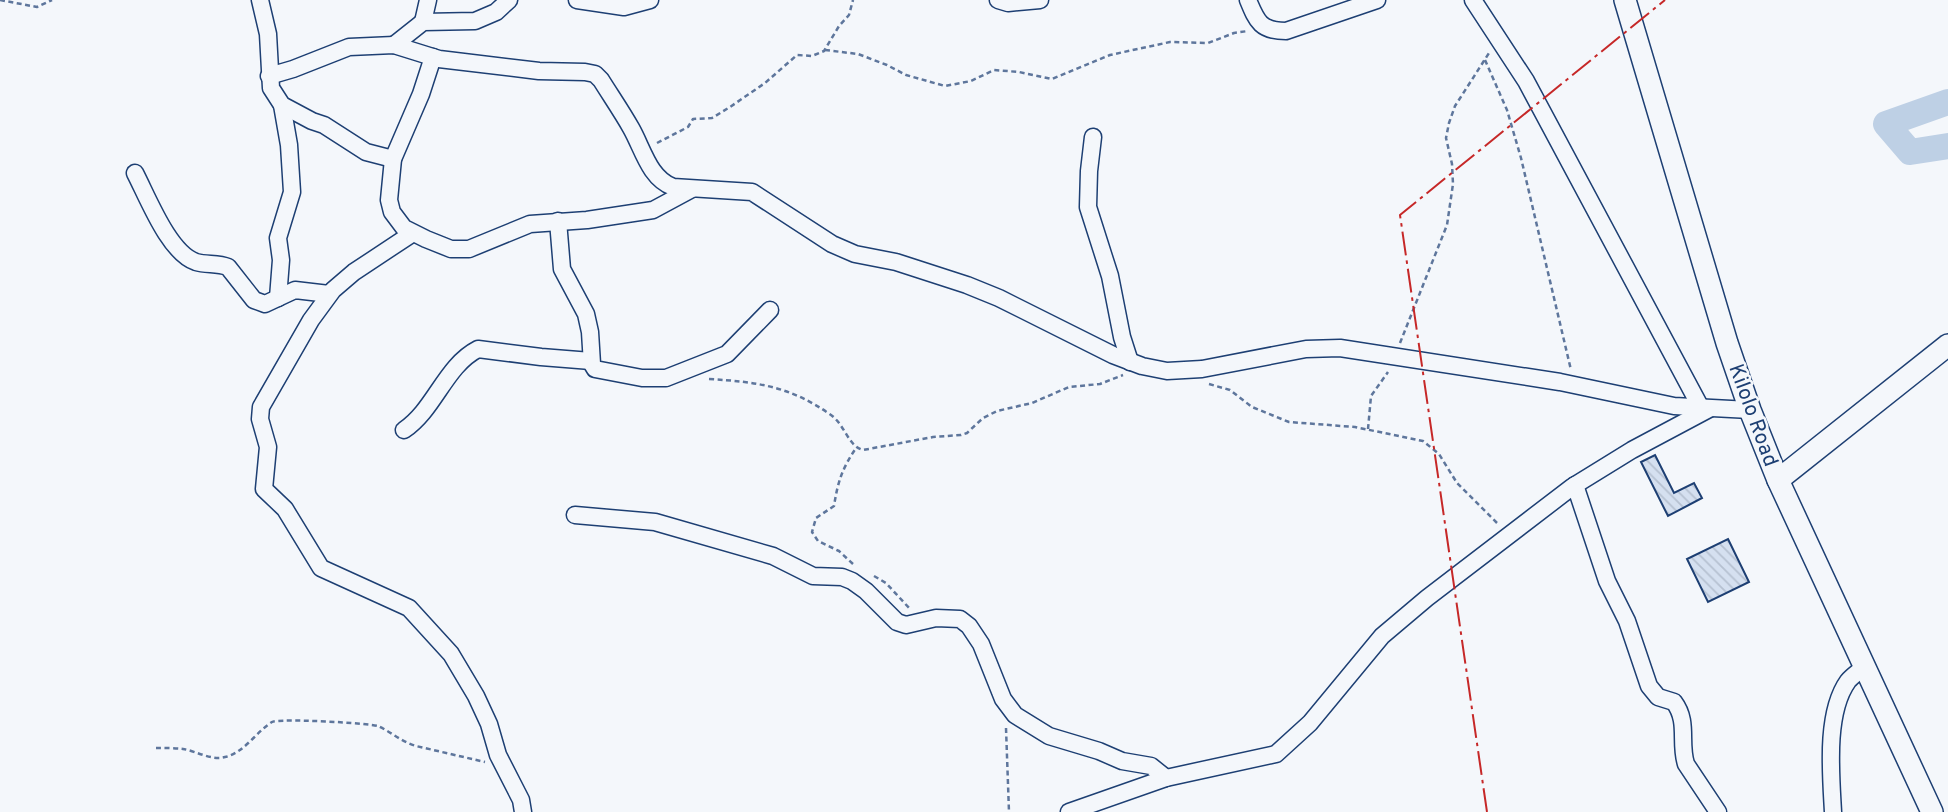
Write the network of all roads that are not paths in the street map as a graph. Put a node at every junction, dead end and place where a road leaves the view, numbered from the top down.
1 (260, 0) edge
2 (428, 0) edge
3 (509, 0) edge
4 (577, 0) edge
5 (650, 0) edge
6 (998, 0) edge
7 (1040, 0) edge
8 (1248, 0) edge
9 (1377, 0) edge
10 (1473, 0) edge
11 (1625, 0) edge
12 (422, 23) junction
13 (394, 46) junction
14 (433, 57) junction
15 (269, 76) junction
16 (282, 105) junction
17 (1093, 137) dead end
18 (393, 159) junction
19 (135, 173) dead end
20 (696, 187) junction
21 (558, 221) junction
22 (413, 233) junction
23 (330, 294) junction
24 (278, 298) junction
25 (770, 310) dead end
26 (1948, 345) edge
27 (592, 361) junction
28 (1136, 364) junction
29 (1706, 408) junction
30 (1750, 410) junction
31 (404, 430) dead end
32 (1778, 480) junction
33 (1575, 485) junction
34 (575, 515) dead end
35 (1866, 666) junction
36 (1166, 778) junction
37 (523, 812) edge
38 (1069, 812) edge
39 (1718, 812) edge
40 (1833, 812) edge
41 (1932, 812) edge

1 - 15 street
2 - 12 street
3 - 12 street
4 - 5 street
6 - 7 street
8 - 9 street
10 - 29 street
11 - 30 main road, Kilolo Road
12 - 13 street
13 - 14 street
13 - 15 street
14 - 18 street
14 - 20 street
15 - 16 street
16 - 18 street
16 - 24 street
17 - 28 street
18 - 22 street
19 - 24 street
20 - 21 street
20 - 28 street
21 - 22 street
21 - 27 street
22 - 23 street
23 - 24 street
23 - 37 street
25 - 27 street
26 - 32 main road
27 - 31 street
28 - 29 street
29 - 30 street
29 - 33 street
30 - 32 main road, Kilolo Road
32 - 35 main road, Kilolo Road
33 - 36 street
33 - 39 street
34 - 36 street
35 - 40 street
35 - 41 main road, Kilolo Road
36 - 38 street

